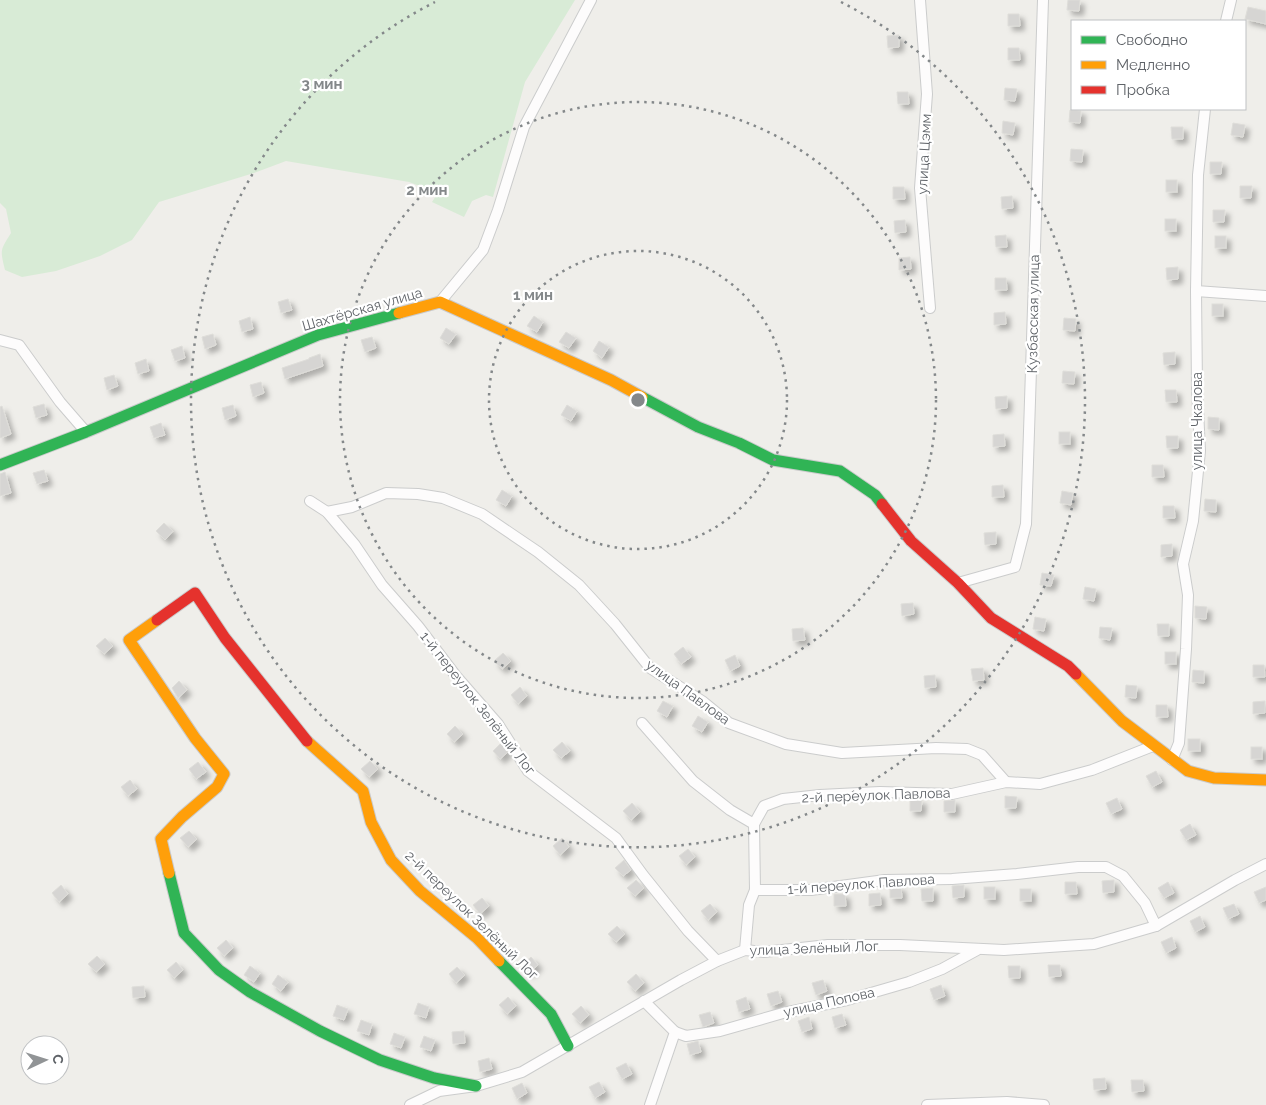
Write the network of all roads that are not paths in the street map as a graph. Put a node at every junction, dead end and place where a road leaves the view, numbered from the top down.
1 (591, 0) edge
2 (920, 0) edge
3 (1043, 0) edge
4 (1231, 0) edge
5 (1226, 20) edge
6 (1206, 110) edge
7 (1196, 291) junction
8 (1266, 296) edge
9 (440, 302) junction
10 (930, 308) dead end
11 (0, 340) edge
12 (86, 432) junction
13 (0, 465) edge
14 (310, 501) dead end
15 (327, 512) junction
16 (958, 583) junction
17 (642, 723) dead end
18 (1153, 746) junction
19 (1172, 760) junction
20 (1266, 780) edge
21 (1006, 782) junction
22 (754, 824) junction
23 (1266, 864) edge
24 (755, 890) junction
25 (1156, 926) junction
26 (978, 949) junction
27 (745, 950) junction
28 (717, 961) junction
29 (644, 1001) junction
30 (675, 1032) junction
31 (568, 1046) junction
32 (476, 1086) junction
33 (410, 1105) edge
34 (650, 1105) edge
35 (927, 1105) edge
36 (1044, 1105) edge

1 - 9 street
2 - 10 street, улица Цэмм
3 - 16 street, Кузбасская улица
4 - 5 street
6 - 7 street, улица Чкалова
7 - 8 street
7 - 19 street, улица Чкалова
9 - 12 street, Шахтёрская улица
9 - 16 street, Шахтёрская улица
11 - 12 street
12 - 13 street, Шахтёрская улица
14 - 15 street, 1-й переулок Зелёный Лог
15 - 21 street, улица Павлова
15 - 28 street, 1-й переулок Зелёный Лог
16 - 18 street, Шахтёрская улица
17 - 22 street
18 - 19 street, Шахтёрская улица
18 - 21 street, 2-й переулок Павлова
19 - 20 street, Шахтёрская улица
21 - 22 street, 2-й переулок Павлова
22 - 24 street
23 - 25 street, улица Зелёный Лог
24 - 25 street, 1-й переулок Павлова
24 - 27 street
25 - 26 street, улица Зелёный Лог
26 - 27 street, улица Зелёный Лог
26 - 30 street, улица Попова
27 - 28 street, улица Зелёный Лог
28 - 29 street, улица Зелёный Лог
29 - 30 street
29 - 31 street, улица Зелёный Лог
30 - 34 street
31 - 32 street, улица Зелёный Лог
31 - 32 street, 2-й переулок Зелёный Лог
32 - 33 street, улица Зелёный Лог
35 - 36 street

